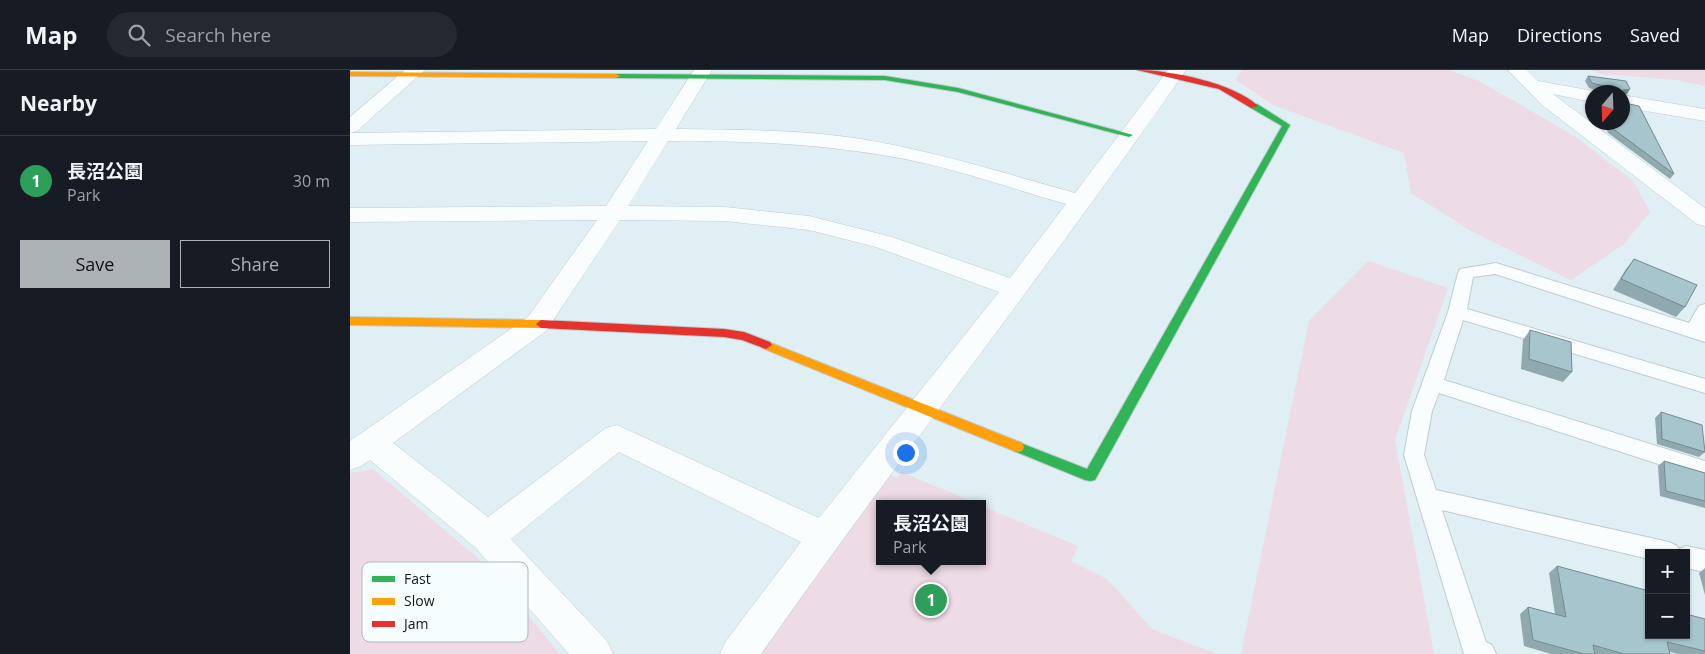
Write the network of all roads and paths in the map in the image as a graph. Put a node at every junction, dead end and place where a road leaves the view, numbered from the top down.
1 (1141, 70) edge
2 (1517, 70) edge
3 (413, 73) edge
4 (701, 73) edge
5 (350, 74) edge
6 (1174, 74) edge
7 (1533, 85) junction
8 (1585, 95) edge
9 (1630, 102) edge
10 (1705, 115) edge
11 (350, 126) edge
12 (662, 135) junction
13 (1129, 135) junction
14 (350, 139) edge
15 (1078, 201) junction
16 (613, 213) junction
17 (350, 215) edge
18 (1705, 219) edge
19 (1015, 289) junction
20 (1705, 310) edge
21 (1457, 312) junction
22 (350, 321) edge
23 (537, 324) junction
24 (1699, 333) edge
25 (1433, 384) junction
26 (1705, 386) edge
27 (922, 409) junction
28 (361, 450) edge
29 (1705, 470) edge
30 (1426, 497) junction
31 (488, 537) junction
32 (824, 537) junction
33 (1652, 549) edge
34 (1690, 558) edge
35 (1705, 561) edge
36 (511, 562) edge
37 (528, 581) edge
38 (594, 654) edge
39 (739, 654) edge
40 (1483, 654) edge

1 - 6 street
2 - 7 street
3 - 4 street
3 - 5 street
3 - 11 street
4 - 12 street
4 - 13 street
6 - 13 street
6 - 27 street
7 - 8 street
7 - 18 street
9 - 10 street
12 - 14 street
12 - 15 street
12 - 16 street
13 - 15 street
15 - 19 street
16 - 17 street
16 - 19 street
16 - 23 street
19 - 27 street
20 - 24 lane
21 - 24 lane
21 - 25 lane
21 - 26 lane
22 - 23 street
23 - 27 street
23 - 28 street
25 - 29 lane
25 - 30 lane
27 - 32 street
28 - 31 street
30 - 33 lane
30 - 40 lane
31 - 32 street
31 - 36 street
32 - 39 street
34 - 35 lane
37 - 38 street

